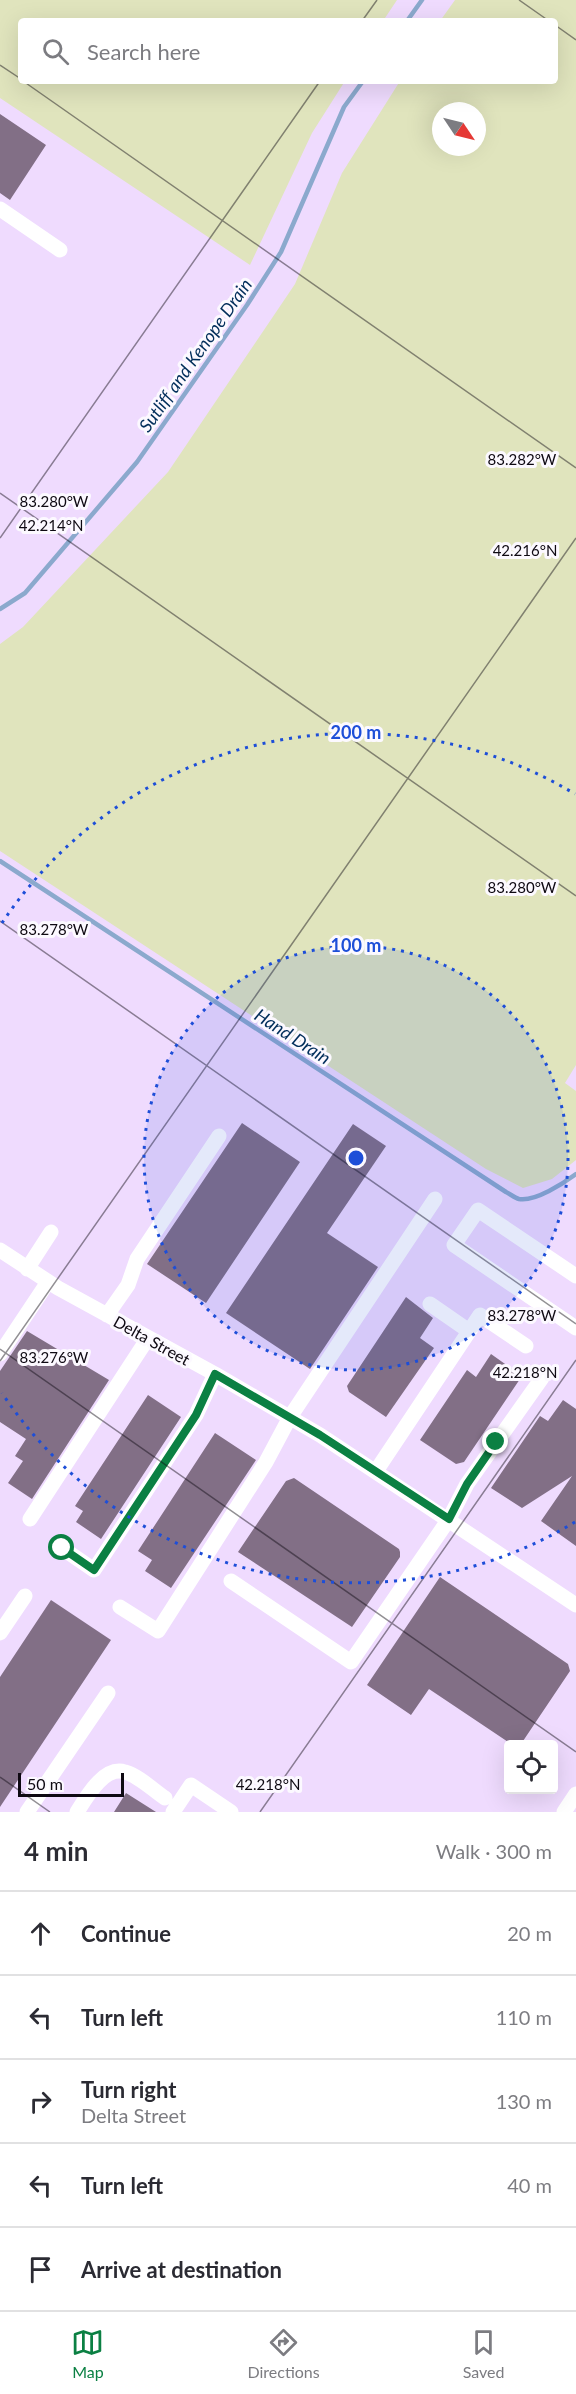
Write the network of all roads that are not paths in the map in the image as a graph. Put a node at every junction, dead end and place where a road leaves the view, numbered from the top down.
1 (0, 209) edge
2 (60, 250) dead end
3 (219, 1136) dead end
4 (435, 1199) dead end
5 (51, 1232) dead end
6 (0, 1250) edge
7 (27, 1269) junction
8 (576, 1276) edge
9 (48, 1282) junction
10 (430, 1304) dead end
11 (107, 1315) junction
12 (576, 1328) edge
13 (470, 1331) junction
14 (148, 1338) junction
15 (526, 1346) dead end
16 (0, 1354) edge
17 (215, 1374) junction
18 (542, 1378) dead end
19 (290, 1417) junction
20 (376, 1471) junction
21 (30, 1519) dead end
22 (449, 1519) junction
23 (62, 1548) dead end
24 (231, 1581) dead end
25 (25, 1596) dead end
26 (576, 1605) edge
27 (120, 1607) dead end
28 (0, 1633) edge
29 (108, 1693) dead end
30 (576, 1794) edge
31 (165, 1798) dead end
32 (27, 1812) edge
33 (77, 1812) edge
34 (173, 1812) edge
35 (231, 1812) edge
36 (564, 1812) edge

1 - 2 street
3 - 11 street
4 - 19 street
5 - 7 street
6 - 7 street, Delta Street
7 - 9 street, Delta Street
8 - 12 street
9 - 11 street, Delta Street
9 - 16 street
10 - 13 street
11 - 14 street, Delta Street
13 - 15 street
13 - 20 street
14 - 17 street, Delta Street
14 - 21 street
17 - 19 street, Delta Street
17 - 23 street
18 - 22 street
19 - 20 street, Delta Street
19 - 27 street
20 - 22 street, Delta Street
22 - 24 street
22 - 26 street, Delta Street
25 - 28 street
29 - 32 street
30 - 36 street
31 - 33 street
34 - 35 street

